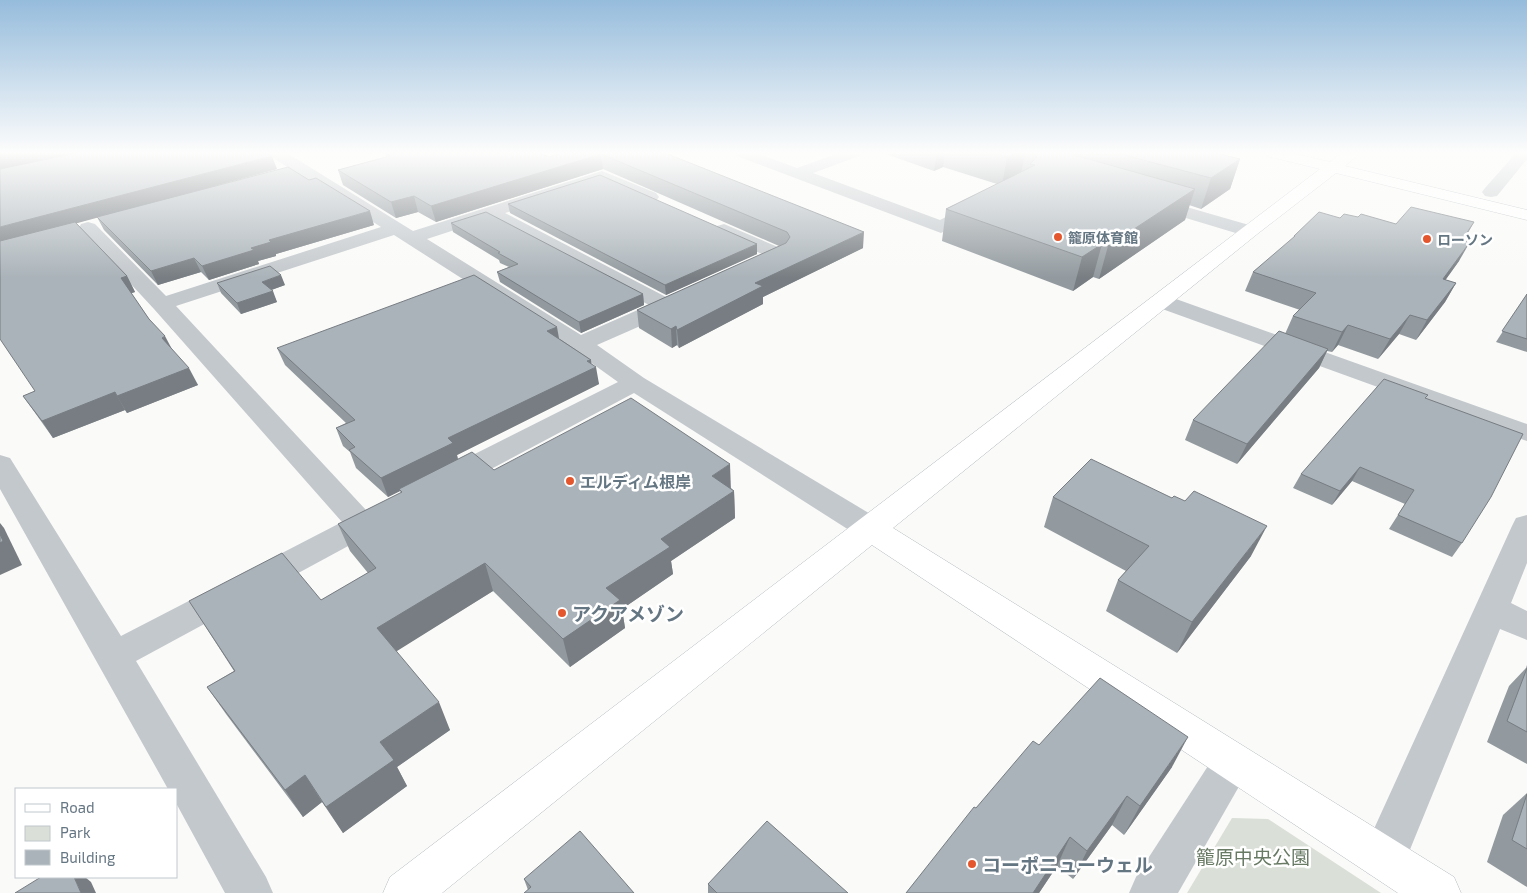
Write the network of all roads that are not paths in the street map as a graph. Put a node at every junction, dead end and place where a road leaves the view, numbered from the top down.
1 (342, 195) edge
2 (544, 195) edge
3 (645, 195) edge
4 (855, 195) edge
5 (1297, 195) edge
6 (1459, 195) edge
7 (1137, 198) edge
8 (994, 200) edge
9 (664, 203) edge
10 (491, 212) junction
11 (1527, 215) edge
12 (708, 223) edge
13 (88, 227) dead end
14 (1249, 231) junction
15 (403, 233) junction
16 (735, 274) edge
17 (1162, 301) junction
18 (162, 304) junction
19 (580, 344) junction
20 (635, 383) junction
21 (1527, 433) edge
22 (0, 464) edge
23 (423, 493) edge
24 (397, 507) edge
25 (362, 525) junction
26 (1527, 526) edge
27 (872, 529) junction
28 (1491, 609) junction
29 (1527, 626) edge
30 (114, 656) junction
31 (1234, 762) junction
32 (1384, 858) junction
33 (250, 893) edge
34 (406, 893) edge
35 (1152, 893) edge
36 (1438, 893) edge

1 - 15 street
2 - 10 street
3 - 9 street
4 - 8 street
5 - 14 street
6 - 11 street
7 - 14 street
10 - 15 street
10 - 19 street
12 - 16 street
13 - 18 street
14 - 17 street
15 - 18 street
15 - 19 street
17 - 21 street
17 - 27 street
18 - 25 street
19 - 20 street
20 - 23 street
20 - 27 street
22 - 30 street
24 - 25 street
25 - 30 street
26 - 28 street
27 - 31 street
27 - 34 street
28 - 29 street
28 - 32 street
30 - 33 street
31 - 32 street
31 - 35 street
32 - 36 street

